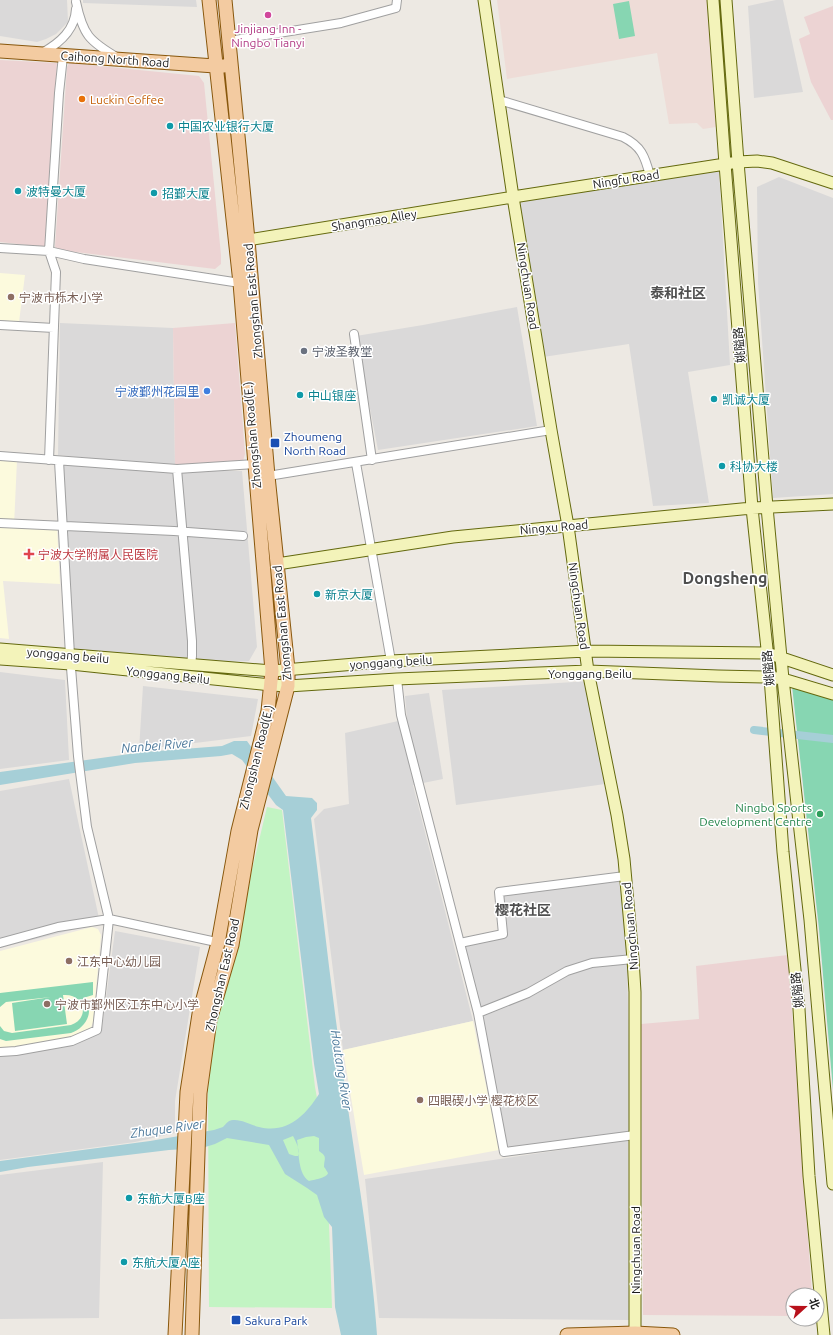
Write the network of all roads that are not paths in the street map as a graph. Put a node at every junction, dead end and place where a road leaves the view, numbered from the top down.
1 (209, 0) edge
2 (225, 0) edge
3 (397, 0) edge
4 (484, 0) edge
5 (713, 0) edge
6 (726, 0) edge
7 (76, 1) edge
8 (229, 41) junction
9 (0, 51) edge
10 (40, 54) junction
11 (63, 56) junction
12 (122, 60) junction
13 (215, 66) junction
14 (231, 66) junction
15 (499, 100) junction
16 (738, 162) junction
17 (725, 164) junction
18 (650, 176) junction
19 (833, 183) edge
20 (514, 197) junction
21 (242, 239) junction
22 (0, 248) edge
23 (49, 251) junction
24 (240, 283) junction
25 (0, 325) edge
26 (54, 328) junction
27 (354, 334) dead end
28 (551, 430) junction
29 (0, 456) edge
30 (49, 460) junction
31 (372, 460) junction
32 (58, 461) junction
33 (356, 463) junction
34 (255, 464) junction
35 (177, 469) junction
36 (268, 476) junction
37 (833, 504) edge
38 (767, 507) junction
39 (752, 508) junction
40 (0, 523) edge
41 (62, 526) junction
42 (568, 526) junction
43 (182, 532) junction
44 (243, 536) dead end
45 (371, 550) junction
46 (277, 564) junction
47 (0, 649) edge
48 (586, 651) junction
49 (767, 654) junction
50 (782, 657) junction
51 (0, 659) edge
52 (71, 660) junction
53 (391, 661) junction
54 (191, 665) junction
55 (288, 669) junction
56 (272, 671) junction
57 (588, 671) junction
58 (833, 676) edge
59 (770, 677) junction
60 (397, 679) junction
61 (783, 679) junction
62 (271, 685) junction
63 (288, 686) junction
64 (833, 694) edge
65 (625, 876) junction
66 (109, 919) junction
67 (0, 942) edge
68 (218, 943) junction
69 (460, 943) junction
70 (232, 945) junction
71 (633, 959) junction
72 (478, 1013) junction
73 (0, 1052) edge
74 (635, 1135) junction
75 (833, 1184) edge
76 (635, 1334) edge
77 (175, 1335) edge
78 (192, 1335) edge
79 (567, 1335) edge
80 (673, 1335) edge
81 (824, 1335) edge

1 - 13 main road, Zhongshan East Road
2 - 8 main road, Zhongshan East Road
3 - 8 street
4 - 15 main road, Ningchuan Road
5 - 17 main road, 姚隘路
6 - 16 main road, 姚隘路
7 - 10 street
7 - 12 street
8 - 14 main road, Zhongshan East Road
9 - 10 main road, Caihong North Road
10 - 11 main road, Caihong North Road
11 - 12 main road, Caihong North Road
11 - 23 street
12 - 13 main road, Caihong North Road
13 - 14 main road, Caihong North Road
13 - 21 main road, Zhongshan East Road
14 - 21 main road, Zhongshan East Road
15 - 18 street
15 - 20 main road, Ningchuan Road
16 - 17 main road, Ningfu Road
16 - 19 main road, Ningfu Road
16 - 38 main road, 姚隘路
17 - 18 main road, Ningfu Road
17 - 39 main road, 姚隘路
18 - 20 main road, Ningfu Road
20 - 21 main road, Shangmao Alley
20 - 28 main road, Ningchuan Road
21 - 24 main road, Zhongshan East Road
21 - 36 main road, Zhongshan East Road
22 - 23 street
23 - 24 street
23 - 26 street
24 - 34 main road, Zhongshan East Road
25 - 26 street
26 - 30 street
27 - 31 street
28 - 31 street
28 - 42 main road, Ningchuan Road
29 - 30 street
30 - 32 street
31 - 33 street
32 - 35 street
32 - 41 street
33 - 36 street
33 - 45 street
34 - 35 street
34 - 56 main road, Zhongshan Road(E.)
35 - 43 street
36 - 46 main road, Zhongshan East Road
37 - 38 main road, Ningxu Road
38 - 39 main road, Ningxu Road
38 - 50 main road, 姚隘路
39 - 42 main road, Ningxu Road
39 - 49 main road, 姚隘路
40 - 41 street
41 - 43 street
41 - 52 street
42 - 45 main road, Ningxu Road
42 - 48 main road, Ningchuan Road
43 - 44 street
43 - 54 street
45 - 46 main road, Ningxu Road
45 - 53 street
46 - 55 main road, Zhongshan East Road
47 - 52 main road, yonggang beilu
48 - 49 main road, yonggang beilu
48 - 53 main road, yonggang beilu
48 - 57 main road, Ningchuan Road
49 - 50 main road, yonggang beilu
49 - 59 main road, 姚隘路
50 - 58 main road, yonggang beilu
50 - 61 main road, 姚隘路
51 - 52 main road, Yonggang Beilu
52 - 54 main road, yonggang beilu
52 - 62 main road, Yonggang Beilu
52 - 66 street
53 - 55 main road, yonggang beilu
54 - 56 main road, yonggang beilu
55 - 56 main road, yonggang beilu
55 - 63 main road, Zhongshan East Road
56 - 62 main road, Zhongshan Road(E.)
57 - 59 main road, Yonggang Beilu
57 - 60 main road, Yonggang Beilu
57 - 65 main road, Ningchuan Road
59 - 61 main road, Yonggang Beilu
59 - 81 main road, 姚隘路
60 - 63 main road, Yonggang Beilu
60 - 69 street
61 - 64 main road, Yonggang Beilu
61 - 75 main road, 姚隘路
62 - 63 main road, Yonggang Beilu
62 - 68 main road, Zhongshan Road(E.)
63 - 70 main road, Zhongshan East Road
65 - 69 street
65 - 71 main road, Ningchuan Road
66 - 67 street
66 - 68 street
66 - 73 street
68 - 70 street
68 - 77 main road, Zhongshan Road(E.)
69 - 72 street
70 - 78 main road, Zhongshan East Road
71 - 72 street
71 - 74 main road, Ningchuan Road
72 - 74 street
74 - 76 main road, Ningchuan Road
76 - 79 main road
76 - 80 main road

